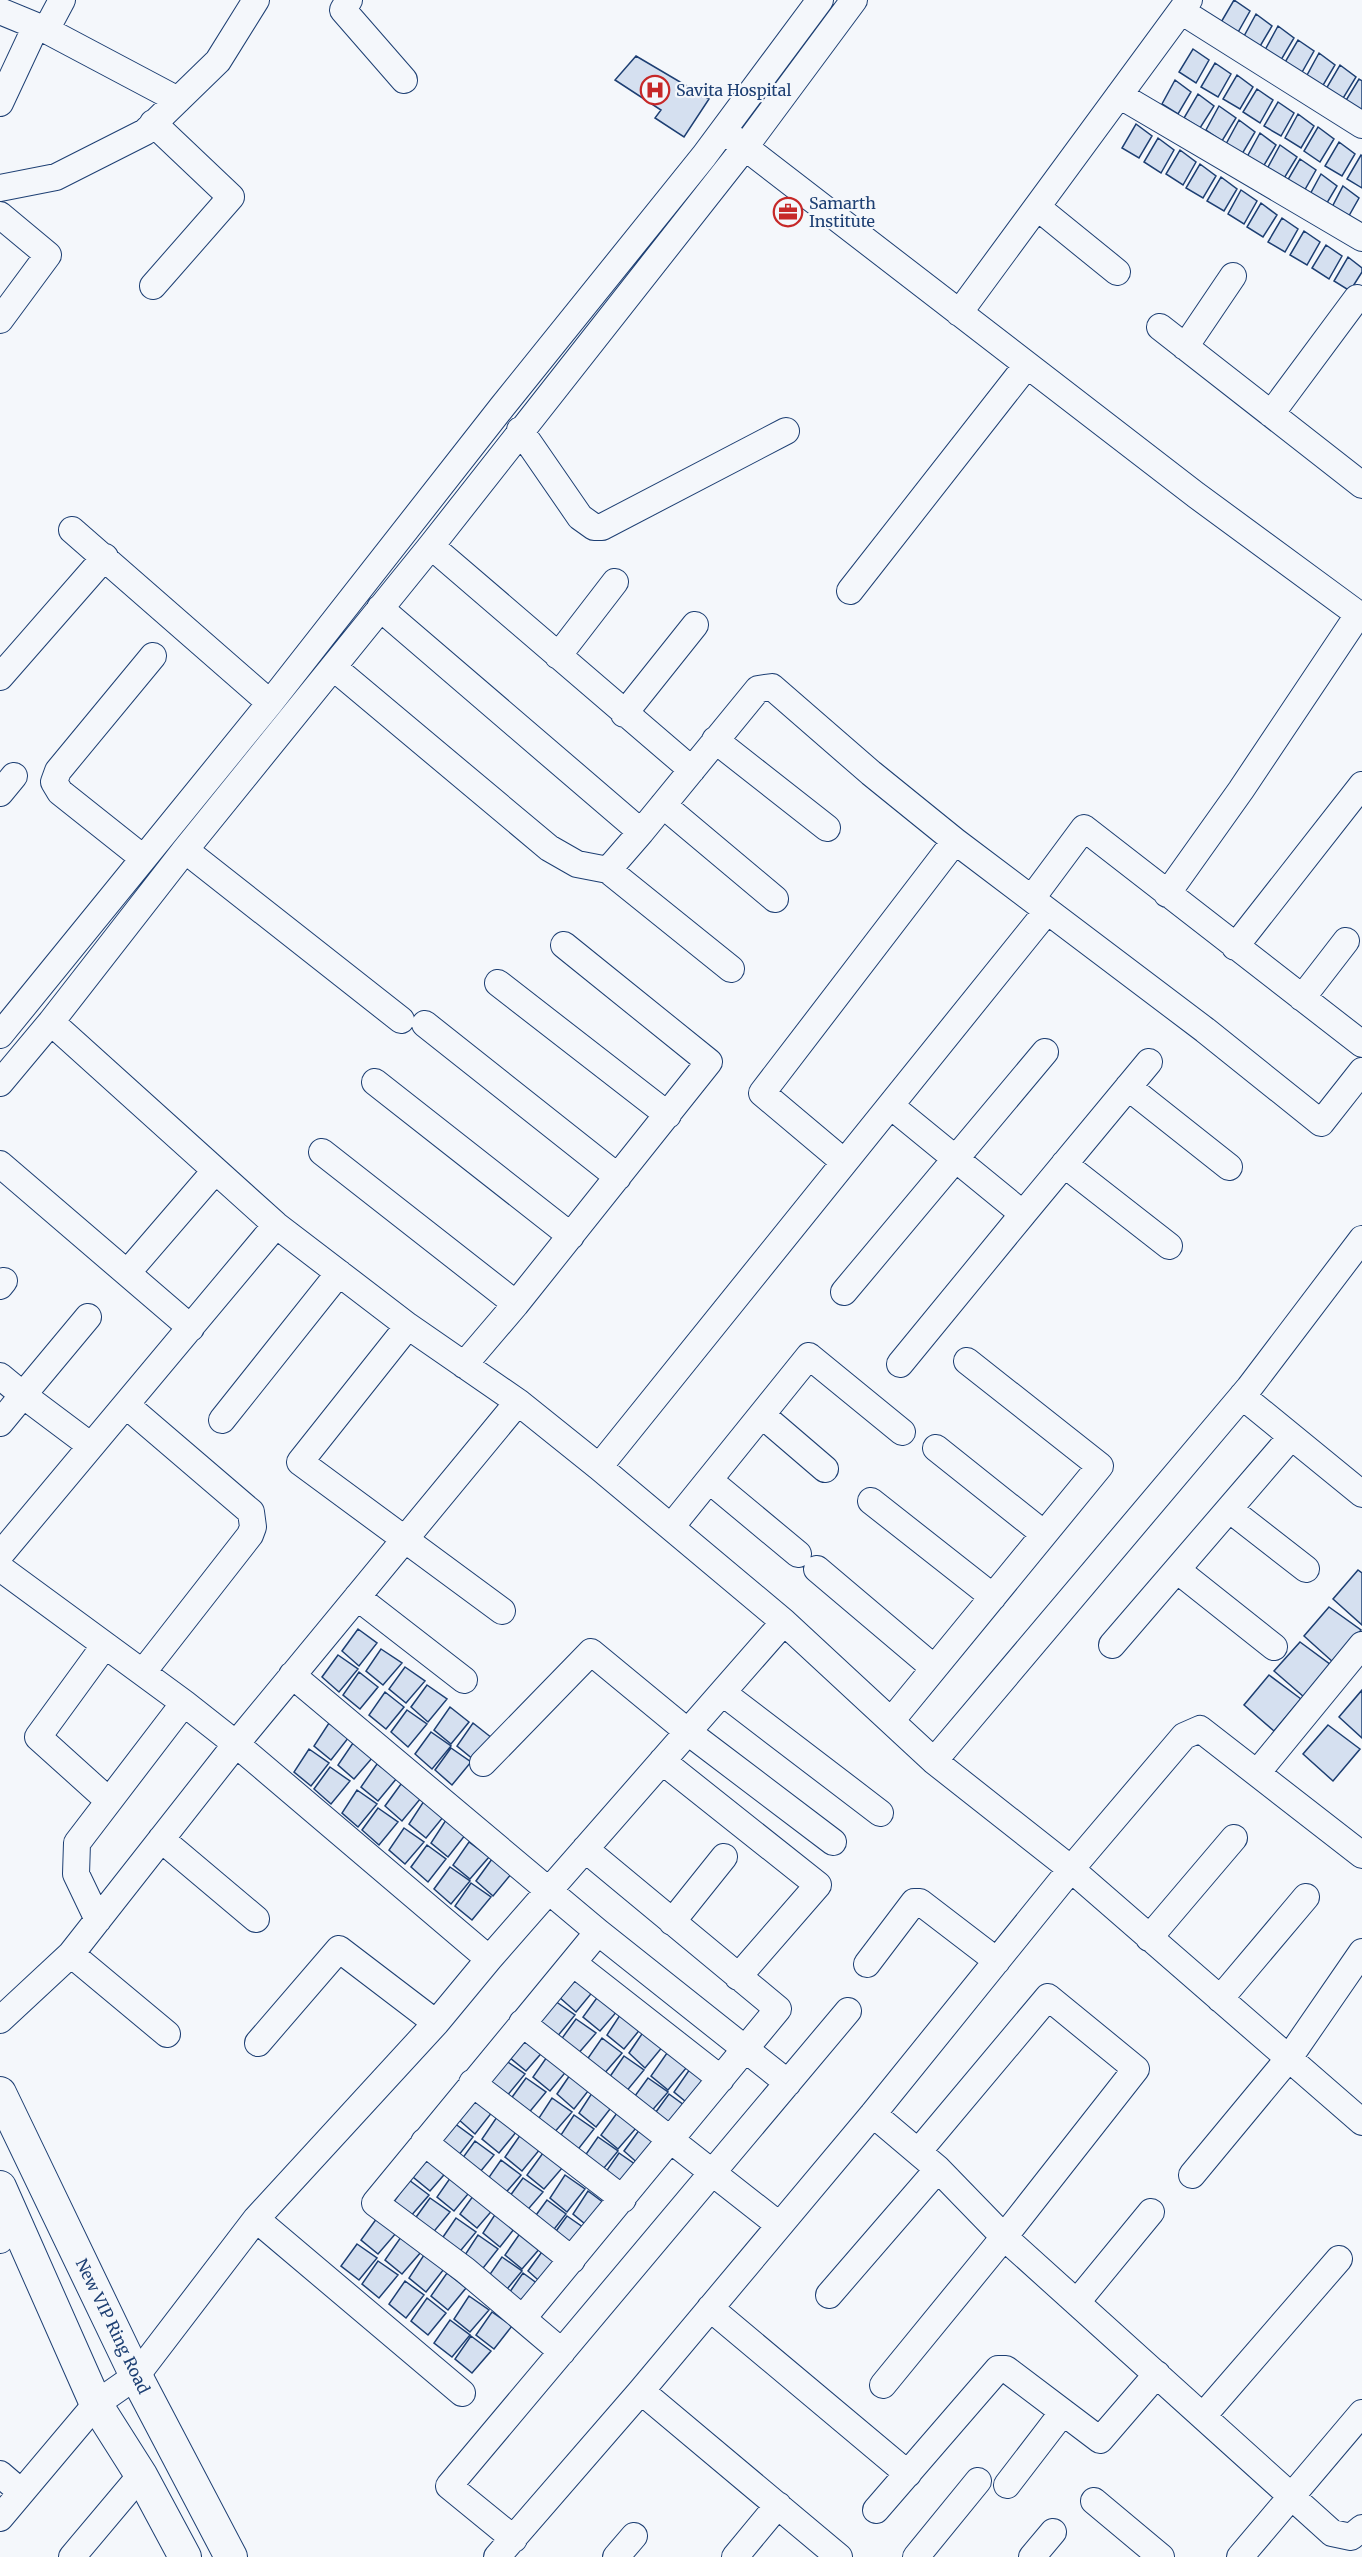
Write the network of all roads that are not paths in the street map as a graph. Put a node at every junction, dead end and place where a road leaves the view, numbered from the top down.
1 (62, 0) edge
2 (256, 0) edge
3 (350, 0) edge
4 (820, 0) edge
5 (854, 0) edge
6 (1185, 5) edge
7 (0, 11) edge
8 (41, 28) junction
9 (404, 80) dead end
10 (1119, 95) junction
11 (178, 100) junction
12 (0, 103) edge
13 (153, 123) junction
14 (1362, 125) edge
15 (723, 131) junction
16 (745, 147) junction
17 (28, 183) junction
18 (0, 188) edge
19 (1037, 207) junction
20 (0, 215) edge
21 (1362, 238) edge
22 (1117, 272) dead end
23 (1233, 276) dead end
24 (153, 286) dead end
25 (1358, 298) dead end
26 (959, 313) junction
27 (0, 320) edge
28 (1160, 327) dead end
29 (1185, 347) junction
30 (1028, 365) junction
31 (1271, 414) junction
32 (520, 430) junction
33 (786, 431) dead end
34 (1358, 473) edge
35 (72, 530) dead end
36 (431, 546) junction
37 (105, 557) junction
38 (615, 582) dead end
39 (850, 591) dead end
40 (380, 608) junction
41 (1360, 616) edge
42 (695, 625) dead end
43 (153, 656) dead end
44 (558, 656) junction
45 (333, 667) junction
46 (0, 677) edge
47 (270, 704) junction
48 (624, 714) junction
49 (715, 740) junction
50 (692, 770) junction
51 (1362, 785) edge
52 (663, 805) junction
53 (827, 828) dead end
54 (641, 832) junction
55 (955, 841) junction
56 (185, 850) junction
57 (143, 858) junction
58 (608, 870) junction
59 (1167, 894) junction
60 (775, 899) dead end
61 (1040, 904) junction
62 (1346, 941) dead end
63 (564, 945) dead end
64 (1235, 947) junction
65 (731, 969) dead end
66 (498, 983) dead end
67 (1302, 998) junction
68 (51, 1022) junction
69 (0, 1035) edge
70 (1362, 1044) edge
71 (1045, 1052) dead end
72 (1149, 1062) dead end
73 (1362, 1071) edge
74 (375, 1082) dead end
75 (0, 1083) edge
76 (1128, 1087) junction
77 (891, 1106) junction
78 (668, 1115) junction
79 (322, 1152) dead end
80 (956, 1159) junction
81 (844, 1162) junction
82 (0, 1164) edge
83 (1064, 1164) junction
84 (1229, 1167) dead end
85 (215, 1170) junction
86 (618, 1177) junction
87 (1023, 1214) junction
88 (276, 1226) junction
89 (571, 1236) junction
90 (1362, 1239) edge
91 (1169, 1246) dead end
92 (128, 1272) junction
93 (339, 1273) junction
94 (844, 1292) dead end
95 (516, 1305) junction
96 (88, 1317) dead end
97 (408, 1326) junction
98 (191, 1328) junction
99 (967, 1361) dead end
100 (900, 1364) dead end
101 (464, 1365) junction
102 (0, 1376) edge
103 (23, 1395) junction
104 (1242, 1396) junction
105 (518, 1402) junction
106 (126, 1405) junction
107 (762, 1415) junction
108 (222, 1420) dead end
109 (0, 1423) edge
110 (902, 1432) dead end
111 (1291, 1437) junction
112 (92, 1446) junction
113 (936, 1448) dead end
114 (599, 1467) junction
115 (825, 1469) dead end
116 (709, 1480) junction
117 (1362, 1494) edge
118 (871, 1501) dead end
119 (1229, 1509) junction
120 (671, 1527) junction
121 (1044, 1534) junction
122 (404, 1540) junction
123 (0, 1555) edge
124 (0, 1568) edge
125 (1306, 1569) dead end
126 (1177, 1570) junction
127 (357, 1597) junction
128 (993, 1597) junction
129 (502, 1611) dead end
130 (784, 1622) junction
131 (105, 1645) junction
132 (1112, 1645) dead end
133 (1362, 1645) edge
134 (1274, 1647) dead end
135 (934, 1668) junction
136 (143, 1672) junction
137 (292, 1675) junction
138 (464, 1680) dead end
139 (723, 1692) junction
140 (184, 1703) junction
141 (891, 1721) junction
142 (688, 1732) junction
143 (236, 1744) junction
144 (662, 1761) junction
145 (934, 1761) junction
146 (483, 1763) dead end
147 (1257, 1773) junction
148 (109, 1801) junction
149 (880, 1813) dead end
150 (1234, 1838) dead end
151 (161, 1839) junction
152 (833, 1842) dead end
153 (585, 1849) junction
154 (1362, 1855) edge
155 (724, 1857) dead end
156 (1071, 1869) junction
157 (548, 1891) junction
158 (1306, 1897) dead end
159 (256, 1919) dead end
160 (98, 1920) junction
161 (672, 1922) junction
162 (598, 1932) junction
163 (1149, 1938) junction
164 (1362, 1953) edge
165 (71, 1954) junction
166 (489, 1959) junction
167 (997, 1961) junction
168 (573, 1963) junction
169 (867, 1964) dead end
170 (738, 1977) junction
171 (1220, 1999) junction
172 (848, 2012) dead end
173 (0, 2020) edge
174 (436, 2023) junction
175 (522, 2023) junction
176 (167, 2034) dead end
177 (258, 2043) dead end
178 (745, 2048) junction
179 (1289, 2058) junction
180 (721, 2079) junction
181 (472, 2083) junction
182 (788, 2083) junction
183 (0, 2093) edge
184 (1358, 2112) edge
185 (873, 2114) junction
186 (672, 2140) junction
187 (424, 2142) junction
188 (918, 2152) junction
189 (938, 2169) junction
190 (712, 2173) junction
191 (1192, 2175) dead end
192 (0, 2187) edge
193 (623, 2199) junction
194 (1151, 2212) dead end
195 (256, 2219) junction
196 (779, 2225) junction
197 (8, 2232) edge
198 (1004, 2236) junction
199 (1339, 2259) dead end
200 (572, 2260) junction
201 (829, 2295) dead end
202 (1077, 2302) junction
203 (710, 2308) junction
204 (523, 2318) junction
205 (562, 2352) junction
206 (1157, 2374) junction
207 (136, 2376) junction
208 (883, 2385) dead end
209 (641, 2391) junction
210 (462, 2393) dead end
211 (96, 2404) junction
212 (1063, 2412) junction
213 (1362, 2413) edge
214 (1203, 2416) junction
215 (0, 2474) edge
216 (908, 2474) junction
217 (141, 2475) junction
218 (978, 2481) dead end
219 (1007, 2485) dead end
220 (21, 2492) junction
221 (1293, 2496) junction
222 (1094, 2501) dead end
223 (778, 2505) junction
224 (876, 2510) dead end
225 (0, 2518) edge
226 (1362, 2528) edge
227 (1053, 2532) dead end
228 (634, 2536) dead end
229 (505, 2548) edge
230 (72, 2557) edge
231 (185, 2557) edge
232 (231, 2557) edge
233 (616, 2557) edge
234 (735, 2557) edge
235 (840, 2557) edge
236 (916, 2557) edge
237 (1032, 2557) edge
238 (1161, 2557) edge
239 (1240, 2557) edge

1 - 8 street
2 - 11 street
3 - 9 street
4 - 15 street
5 - 16 street
6 - 10 street
6 - 14 street
7 - 8 street
8 - 11 street
8 - 12 street
10 - 19 street
10 - 21 street
11 - 13 street
13 - 17 street
13 - 24 street
15 - 16 street
15 - 47 street
16 - 26 street
16 - 32 street
17 - 18 street
17 - 20 street
19 - 22 street
19 - 26 street
20 - 27 street
23 - 29 street
25 - 31 street
26 - 30 street
28 - 29 street
29 - 31 street
30 - 39 street
30 - 41 street
31 - 34 street
32 - 33 street
32 - 36 street
35 - 37 street
36 - 40 street
36 - 44 street
37 - 46 street
37 - 47 street
38 - 44 street
40 - 45 street
40 - 54 street
41 - 59 street
42 - 48 street
43 - 57 street
44 - 48 street
45 - 56 street
45 - 58 street
47 - 57 street
48 - 50 street
49 - 50 street
49 - 53 street
49 - 55 street
50 - 52 street
51 - 64 street
52 - 54 street
52 - 60 street
54 - 58 street
55 - 61 street
55 - 81 street
56 - 68 street
56 - 86 street
57 - 69 street
58 - 65 street
59 - 61 street
59 - 64 street
61 - 73 street
61 - 77 street
62 - 67 street
63 - 78 street
64 - 67 street
66 - 78 street
67 - 70 street
68 - 75 street
68 - 85 street
71 - 80 street
72 - 76 street
74 - 89 street
76 - 83 street
76 - 84 street
77 - 80 street
77 - 81 street
78 - 86 street
79 - 95 street
80 - 87 street
80 - 94 street
81 - 114 street
82 - 92 street
83 - 87 street
83 - 91 street
85 - 88 street
85 - 92 street
86 - 89 street
87 - 100 street
88 - 93 street
88 - 98 street
89 - 95 street
90 - 104 street
92 - 98 street
93 - 97 street
93 - 108 street
95 - 101 street
96 - 103 street
97 - 101 street
97 - 122 street
98 - 106 street
99 - 121 street
101 - 105 street
102 - 103 street
103 - 109 street
103 - 112 street
104 - 111 street
104 - 145 street
105 - 114 street
105 - 122 street
106 - 112 street
106 - 136 street
107 - 110 street
107 - 115 street
107 - 116 street
111 - 117 street
111 - 119 street
112 - 123 street
113 - 121 street
114 - 120 street
116 - 120 street
116 - 135 street
118 - 128 street
119 - 125 street
119 - 126 street
120 - 130 street
121 - 128 street
122 - 127 street
122 - 129 street
124 - 131 street
126 - 132 street
126 - 134 street
127 - 137 street
127 - 138 street
128 - 135 street
130 - 139 street
130 - 141 street
131 - 136 street
131 - 148 street
133 - 147 street
135 - 141 street
136 - 140 street
137 - 143 street
137 - 157 street
139 - 142 street
139 - 149 street
140 - 143 street
140 - 148 street
141 - 145 street
142 - 144 street
142 - 146 street
142 - 152 street
143 - 151 street
143 - 166 street
144 - 153 street
144 - 170 street
145 - 156 street
147 - 154 street
147 - 156 street
148 - 160 street
150 - 163 street
151 - 159 street
151 - 160 street
153 - 157 street
153 - 161 street
155 - 161 street
156 - 163 street
156 - 167 street
157 - 162 street
157 - 166 street
158 - 171 street
160 - 165 street
161 - 170 street
162 - 168 street
162 - 178 street
163 - 171 street
164 - 179 street
165 - 173 street
165 - 176 street
166 - 174 street
167 - 169 street
167 - 185 street
168 - 175 street
168 - 180 street
170 - 178 street
171 - 179 street
172 - 182 street
174 - 177 street
174 - 195 street
175 - 181 street
175 - 186 street
178 - 180 street
178 - 182 street
179 - 184 street
179 - 191 street
180 - 186 street
181 - 187 street
181 - 193 street
182 - 190 street
183 - 207 main road, New VIP Ring Road
185 - 188 street
185 - 196 street
186 - 190 street
186 - 193 street
187 - 200 street
187 - 204 street
188 - 189 street
188 - 198 street
189 - 198 street
189 - 201 street
190 - 196 street
190 - 205 street
192 - 197 main road
193 - 200 street
194 - 202 street
195 - 207 street
195 - 210 street
196 - 203 street
197 - 211 main road
198 - 202 street
198 - 208 street
199 - 214 street
200 - 204 street
202 - 206 street
203 - 209 street
203 - 216 street
204 - 205 street
205 - 229 street
206 - 212 street
206 - 214 street
207 - 211 street
207 - 232 main road, New VIP Ring Road
209 - 223 street
209 - 229 street
211 - 217 main road
211 - 220 street
212 - 216 street
212 - 219 street
213 - 221 street
214 - 221 street
215 - 220 street
216 - 224 street
217 - 230 street
217 - 231 main road
218 - 236 street
220 - 225 street
221 - 226 street
221 - 239 street
222 - 238 street
223 - 234 street
223 - 235 street
227 - 237 street
228 - 233 street

